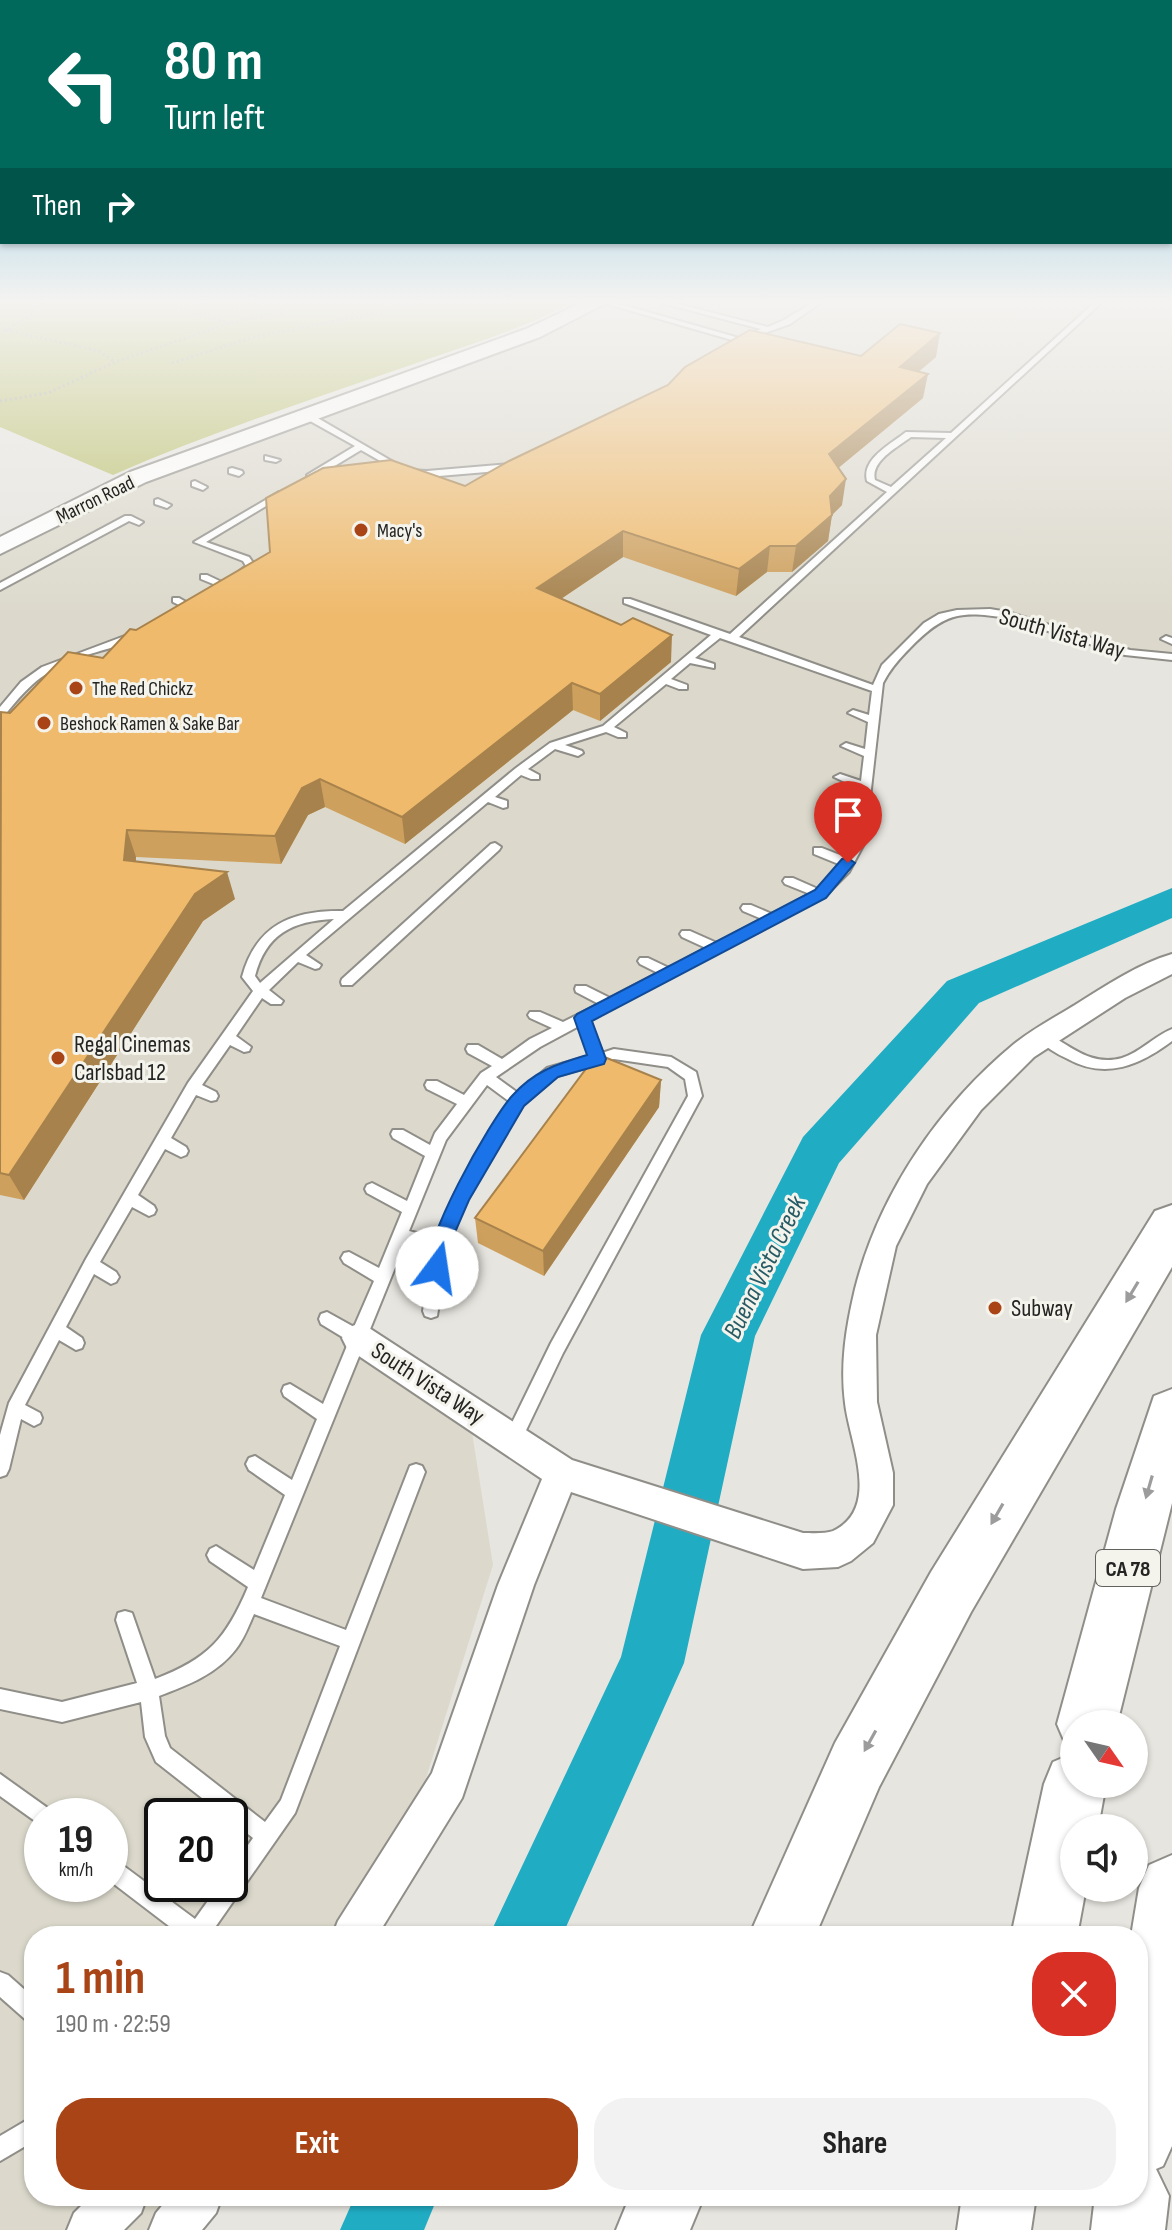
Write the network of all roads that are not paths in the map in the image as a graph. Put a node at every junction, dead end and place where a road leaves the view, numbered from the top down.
1 (328, 407) edge
2 (992, 407) edge
3 (306, 415) junction
4 (955, 438) junction
5 (361, 446) junction
6 (330, 454) dead end
7 (342, 458) junction
8 (518, 464) edge
9 (900, 489) junction
10 (248, 503) dead end
11 (259, 507) junction
12 (215, 521) dead end
13 (139, 522) dead end
14 (229, 525) junction
15 (95, 534) junction
16 (185, 538) dead end
17 (109, 539) dead end
18 (199, 542) junction
19 (0, 547) edge
20 (61, 552) junction
21 (73, 558) dead end
22 (27, 571) junction
23 (801, 574) junction
24 (37, 577) dead end
25 (204, 577) dead end
26 (814, 578) dead end
27 (223, 585) junction
28 (0, 587) edge
29 (212, 592) edge
30 (200, 599) edge
31 (176, 600) dead end
32 (627, 601) dead end
33 (188, 606) junction
34 (178, 612) edge
35 (756, 616) junction
36 (770, 620) dead end
37 (145, 631) edge
38 (718, 634) junction
39 (732, 638) junction
40 (1172, 657) edge
41 (690, 660) junction
42 (710, 666) dead end
43 (666, 680) junction
44 (683, 687) dead end
45 (878, 690) junction
46 (853, 713) dead end
47 (0, 714) edge
48 (874, 720) junction
49 (607, 728) junction
50 (622, 735) dead end
51 (554, 745) junction
52 (846, 746) dead end
53 (578, 753) dead end
54 (870, 755) junction
55 (520, 770) junction
56 (535, 777) dead end
57 (840, 777) dead end
58 (866, 787) junction
59 (487, 798) junction
60 (503, 804) dead end
61 (833, 815) dead end
62 (861, 826) junction
63 (449, 827) junction
64 (464, 833) dead end
65 (495, 847) dead end
66 (818, 851) dead end
67 (848, 863) junction
68 (462, 875) junction
69 (789, 881) dead end
70 (475, 882) dead end
71 (820, 894) junction
72 (747, 908) dead end
73 (425, 909) junction
74 (348, 915) junction
75 (442, 917) dead end
76 (773, 919) junction
77 (686, 934) dead end
78 (390, 943) junction
79 (717, 948) junction
80 (403, 949) dead end
81 (297, 956) junction
82 (644, 961) dead end
83 (1172, 963) edge
84 (315, 965) dead end
85 (669, 973) junction
86 (347, 982) dead end
87 (581, 989) dead end
88 (260, 991) junction
89 (276, 1001) dead end
90 (610, 1004) junction
91 (535, 1015) dead end
92 (583, 1018) junction
93 (563, 1028) junction
94 (1172, 1034) edge
95 (227, 1037) junction
96 (1044, 1038) junction
97 (244, 1047) dead end
98 (473, 1049) dead end
99 (597, 1059) junction
100 (503, 1066) junction
101 (486, 1077) junction
102 (432, 1085) dead end
103 (193, 1087) junction
104 (211, 1096) dead end
105 (518, 1101) junction
106 (467, 1103) junction
107 (398, 1134) dead end
108 (163, 1141) junction
109 (181, 1151) dead end
110 (433, 1154) junction
111 (372, 1189) dead end
112 (129, 1197) junction
113 (149, 1210) dead end
114 (411, 1210) junction
115 (1172, 1225) edge
116 (400, 1235) junction
117 (440, 1246) junction
118 (349, 1258) dead end
119 (91, 1264) junction
120 (111, 1277) dead end
121 (383, 1279) junction
122 (431, 1311) dead end
123 (327, 1319) dead end
124 (58, 1331) junction
125 (358, 1338) junction
126 (76, 1343) dead end
127 (290, 1391) dead end
128 (15, 1408) junction
129 (1172, 1413) edge
130 (326, 1416) junction
131 (34, 1418) dead end
132 (513, 1439) junction
133 (255, 1464) dead end
134 (0, 1469) edge
135 (416, 1472) dead end
136 (562, 1473) junction
137 (295, 1492) junction
138 (216, 1555) dead end
139 (258, 1583) junction
140 (250, 1603) junction
141 (125, 1620) dead end
142 (351, 1641) junction
143 (149, 1690) junction
144 (0, 1699) edge
145 (1091, 1710) edge
146 (0, 1784) edge
147 (1072, 1798) edge
148 (24, 1802) edge
149 (267, 1836) junction
150 (128, 1882) edge
151 (1172, 1888) edge
152 (184, 1926) edge
153 (202, 1926) edge
154 (359, 1926) edge
155 (786, 1926) edge
156 (1046, 1926) edge
157 (0, 1983) edge
158 (24, 2003) edge
159 (1148, 2050) edge
160 (24, 2134) edge
161 (0, 2150) edge
162 (114, 2206) edge
163 (191, 2206) edge
164 (663, 2206) edge
165 (998, 2206) edge
166 (1131, 2206) edge
167 (91, 2230) edge
168 (173, 2230) edge
169 (653, 2230) edge
170 (994, 2230) edge
171 (1128, 2230) edge

1 - 3 main road, Marron Road
2 - 4 lane
3 - 5 lane
3 - 19 main road, Marron Road
4 - 9 lane
4 - 9 lane
5 - 7 lane
5 - 8 lane
6 - 7 lane
7 - 11 lane
9 - 23 lane
10 - 11 lane
11 - 14 lane
12 - 14 lane
13 - 15 lane
14 - 18 lane
15 - 17 lane
15 - 20 lane
16 - 18 lane
18 - 27 lane
20 - 21 lane
20 - 22 lane
22 - 24 lane
22 - 28 lane
23 - 26 lane
23 - 35 lane
25 - 27 lane
27 - 29 lane
30 - 33 lane
31 - 33 lane
32 - 38 lane
33 - 34 lane
35 - 36 lane
35 - 39 lane
37 - 47 lane
38 - 39 lane
38 - 41 lane
39 - 45 lane
40 - 45 lane, South Vista Way
41 - 42 lane
41 - 43 lane
43 - 44 lane
43 - 49 lane
45 - 48 lane, South Vista Way
46 - 48 lane
48 - 54 lane, South Vista Way
49 - 50 lane
49 - 51 lane
51 - 53 lane
51 - 55 lane
52 - 54 lane
54 - 58 lane, South Vista Way
55 - 56 lane
55 - 59 lane
57 - 58 lane
58 - 62 lane, South Vista Way
59 - 60 lane
59 - 63 lane
61 - 62 lane
62 - 67 lane, South Vista Way
63 - 64 lane
63 - 74 lane
65 - 68 lane
66 - 67 lane
67 - 71 lane, South Vista Way
68 - 70 lane
68 - 73 lane
69 - 71 lane
71 - 76 lane, South Vista Way
72 - 76 lane
73 - 75 lane
73 - 78 lane
74 - 81 lane
74 - 88 lane
76 - 79 lane, South Vista Way
77 - 79 lane
78 - 80 lane
78 - 86 lane
79 - 85 lane, South Vista Way
81 - 84 lane
81 - 88 lane
82 - 85 lane
83 - 96 street, South Vista Way
85 - 90 lane, South Vista Way
87 - 90 lane
88 - 89 lane
88 - 95 lane
90 - 92 lane, South Vista Way
91 - 93 lane
92 - 93 lane, South Vista Way
92 - 99 lane
93 - 100 lane, South Vista Way
94 - 96 lane
95 - 97 lane
95 - 103 lane
96 - 136 street, South Vista Way
98 - 100 lane
99 - 105 lane
99 - 132 lane
100 - 101 lane, South Vista Way
101 - 105 lane
101 - 106 lane, South Vista Way
102 - 106 lane
103 - 104 lane
103 - 108 lane
105 - 117 lane
106 - 110 lane, South Vista Way
107 - 110 lane
108 - 109 lane
108 - 112 lane
110 - 114 lane, South Vista Way
111 - 114 lane
112 - 113 lane
112 - 119 lane
114 - 116 lane, South Vista Way
115 -> 155 highway
116 - 117 lane
116 - 121 lane, South Vista Way
117 - 122 lane
118 - 121 lane
119 - 120 lane
119 - 124 lane
121 - 125 lane, South Vista Way
123 - 125 lane
124 - 126 lane
124 - 128 lane
125 - 130 lane
125 - 132 street, South Vista Way
127 - 130 lane
128 - 131 lane
128 - 134 lane
129 -> 145 highway, CA 78
130 - 137 lane
132 - 136 street, South Vista Way
133 - 137 lane
135 - 142 lane
136 - 154 street
137 - 139 lane
138 - 139 lane
139 - 140 lane
140 - 142 lane
140 - 143 lane
141 - 143 lane
142 - 149 lane
143 - 144 lane
143 - 149 lane
146 - 148 lane
147 - 156 highway
149 - 153 lane
150 - 152 lane
151 - 159 highway
157 - 158 lane
160 - 161 lane
162 - 167 street
163 - 168 street
164 - 169 highway
165 - 170 highway
166 - 171 highway

